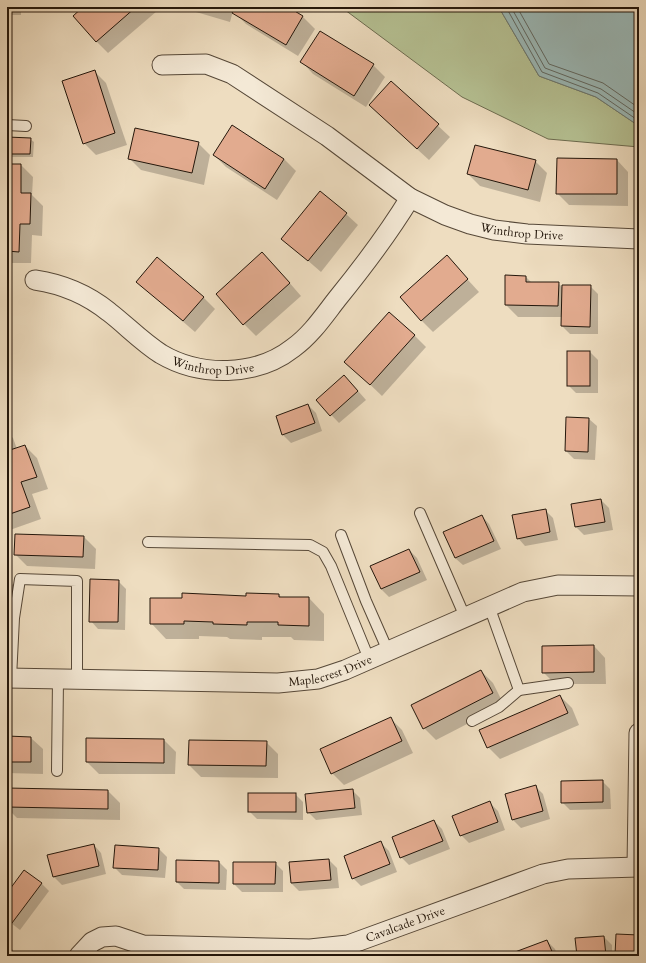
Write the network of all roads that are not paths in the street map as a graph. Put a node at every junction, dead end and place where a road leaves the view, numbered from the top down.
1 (162, 65) dead end
2 (7, 125) edge
3 (26, 126) dead end
4 (410, 198) junction
5 (639, 239) edge
6 (35, 280) dead end
7 (420, 513) dead end
8 (341, 536) dead end
9 (148, 542) dead end
10 (639, 586) edge
11 (489, 606) junction
12 (465, 617) junction
13 (388, 651) junction
14 (369, 659) junction
15 (9, 678) edge
16 (58, 679) junction
17 (77, 680) junction
18 (568, 683) dead end
19 (519, 690) junction
20 (472, 721) dead end
21 (639, 732) edge
22 (57, 771) dead end
23 (638, 867) edge
24 (79, 956) edge

1 - 4 street, Winthrop Drive
2 - 3 lane
4 - 5 street, Winthrop Drive
4 - 6 street, Winthrop Drive
7 - 12 lane
8 - 13 lane
9 - 14 lane
10 - 11 street, Maplecrest Drive
11 - 12 street, Maplecrest Drive
11 - 19 lane
12 - 13 street, Maplecrest Drive
13 - 14 street, Maplecrest Drive
14 - 17 street, Maplecrest Drive
15 - 16 street, Maplecrest Drive
15 - 17 lane
16 - 17 street, Maplecrest Drive
16 - 22 lane
18 - 19 lane
19 - 20 lane
21 - 23 street
23 - 24 street, Cavalcade Drive

